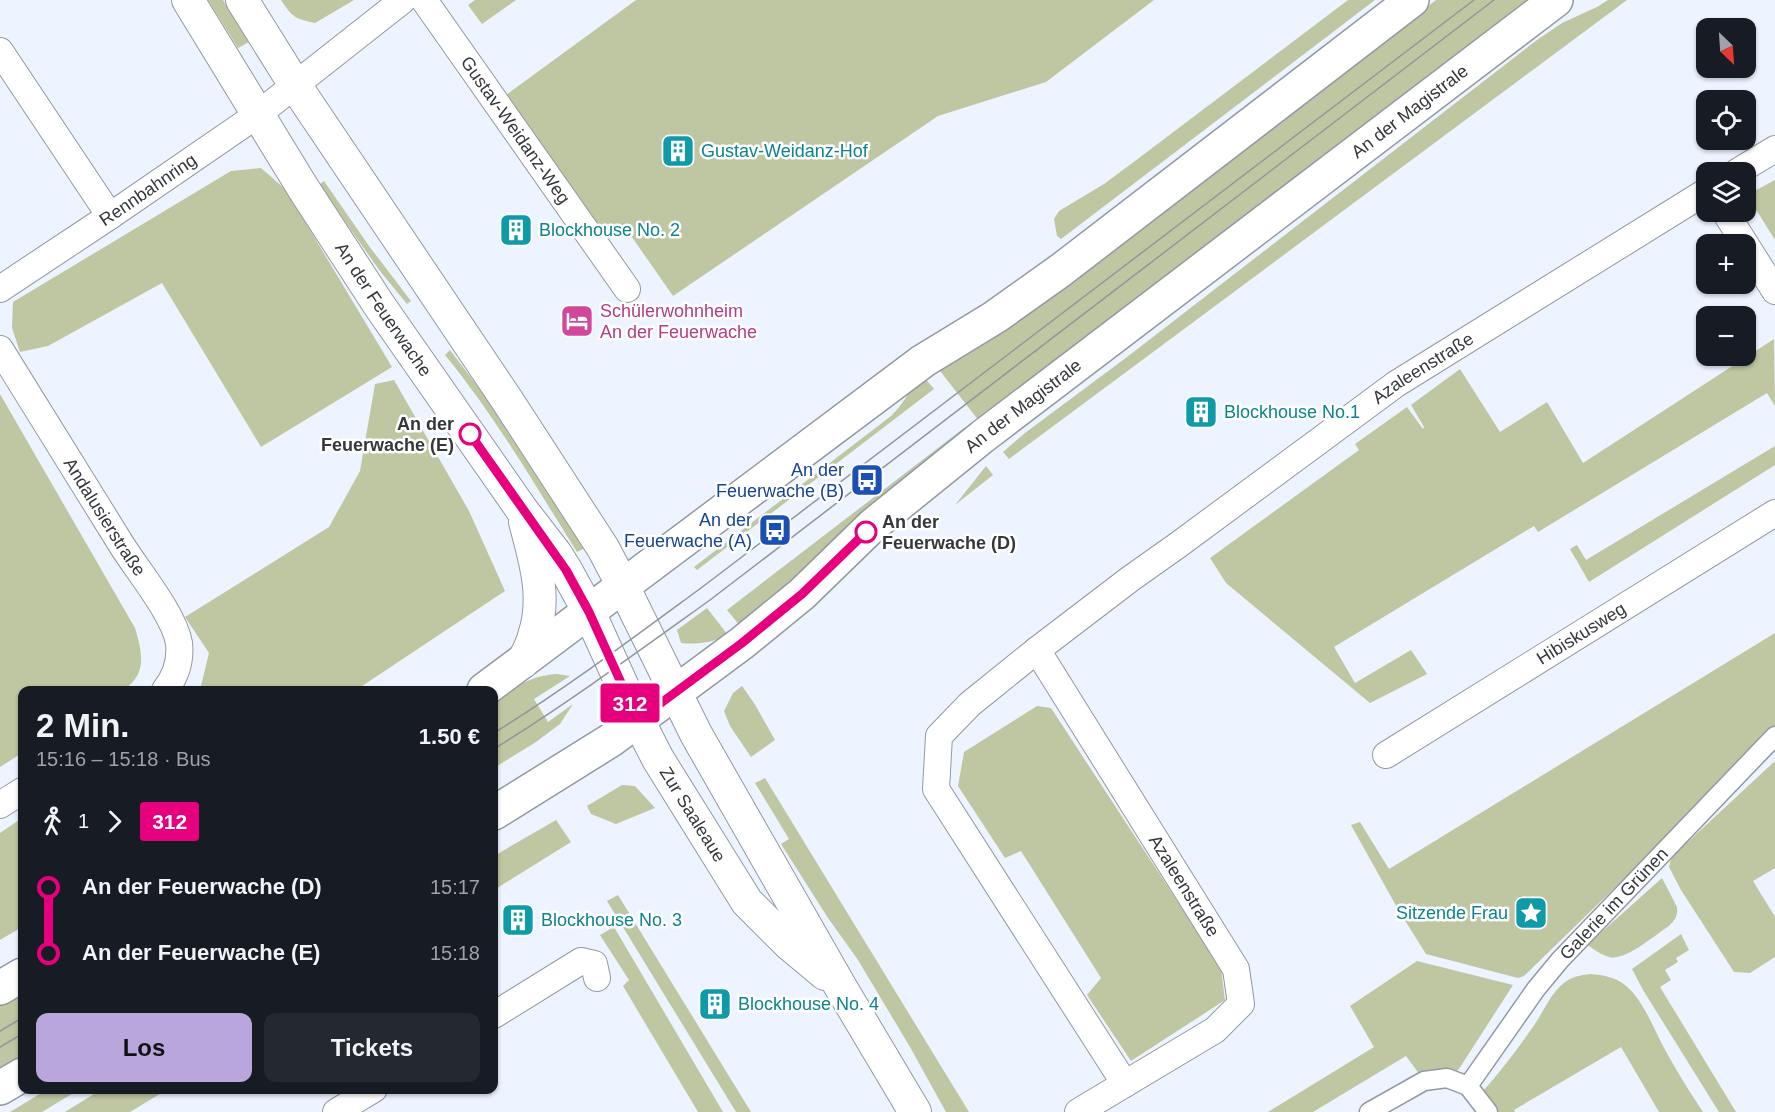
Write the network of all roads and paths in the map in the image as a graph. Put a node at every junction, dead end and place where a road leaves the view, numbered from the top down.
1 (188, 0) edge
2 (242, 0) edge
3 (403, 0) edge
4 (424, 0) edge
5 (1412, 0) edge
6 (1556, 0) edge
7 (0, 51) edge
8 (295, 85) junction
9 (257, 114) junction
10 (1775, 149) edge
11 (1754, 162) edge
12 (1696, 198) edge
13 (111, 216) junction
14 (1731, 222) edge
15 (627, 289) dead end
16 (0, 290) edge
17 (1775, 291) edge
18 (0, 349) edge
19 (522, 510) junction
20 (1775, 513) edge
21 (623, 586) junction
22 (589, 612) junction
23 (1037, 650) junction
24 (523, 662) junction
25 (168, 686) edge
26 (490, 686) edge
27 (675, 693) junction
28 (638, 720) junction
29 (1775, 736) edge
30 (1386, 755) dead end
31 (18, 794) edge
32 (0, 805) edge
33 (498, 811) edge
34 (18, 977) edge
35 (597, 978) dead end
36 (840, 986) junction
37 (0, 988) edge
38 (498, 1013) edge
39 (18, 1077) edge
40 (1125, 1084) junction
41 (1468, 1086) junction
42 (0, 1088) edge
43 (366, 1094) edge
44 (336, 1112) edge
45 (915, 1112) edge
46 (1078, 1112) edge
47 (1368, 1112) edge
48 (1488, 1112) edge

1 - 9 street, An der Feuerwache
2 - 8 street
3 - 8 street, Rennbahnring
4 - 15 street, Gustav-Weidanz-Weg
5 - 21 main road
6 - 27 main road, An der Magistrale
7 - 13 street
8 - 9 street, Rennbahnring
8 - 21 street
9 - 13 street, Rennbahnring
9 - 19 street, An der Feuerwache
10 - 11 street
12 - 23 street, Azaleenstraße
13 - 16 street, Rennbahnring
14 - 17 street
18 - 25 street, Andalusierstraße
19 - 22 street, An der Feuerwache
19 - 24 street
20 - 30 street, Hibiskusweg
21 - 22 main road
21 - 27 street, Zur Saaleaue
22 - 24 main road
22 - 28 street, Zur Saaleaue
23 - 40 street, Azaleenstraße
23 - 40 street, Azaleenstraße
24 - 26 main road
27 - 28 main road, An der Magistrale
27 - 36 street, Zur Saaleaue
28 - 33 main road, An der Magistrale
28 - 36 street, Zur Saaleaue
29 - 41 street, Galerie im Grünen
31 - 32 street
34 - 37 main road
35 - 38 street
36 - 45 street, Zur Saaleaue
39 - 42 main road
40 - 46 street, Azaleenstraße
41 - 47 street
41 - 48 street
43 - 44 street

